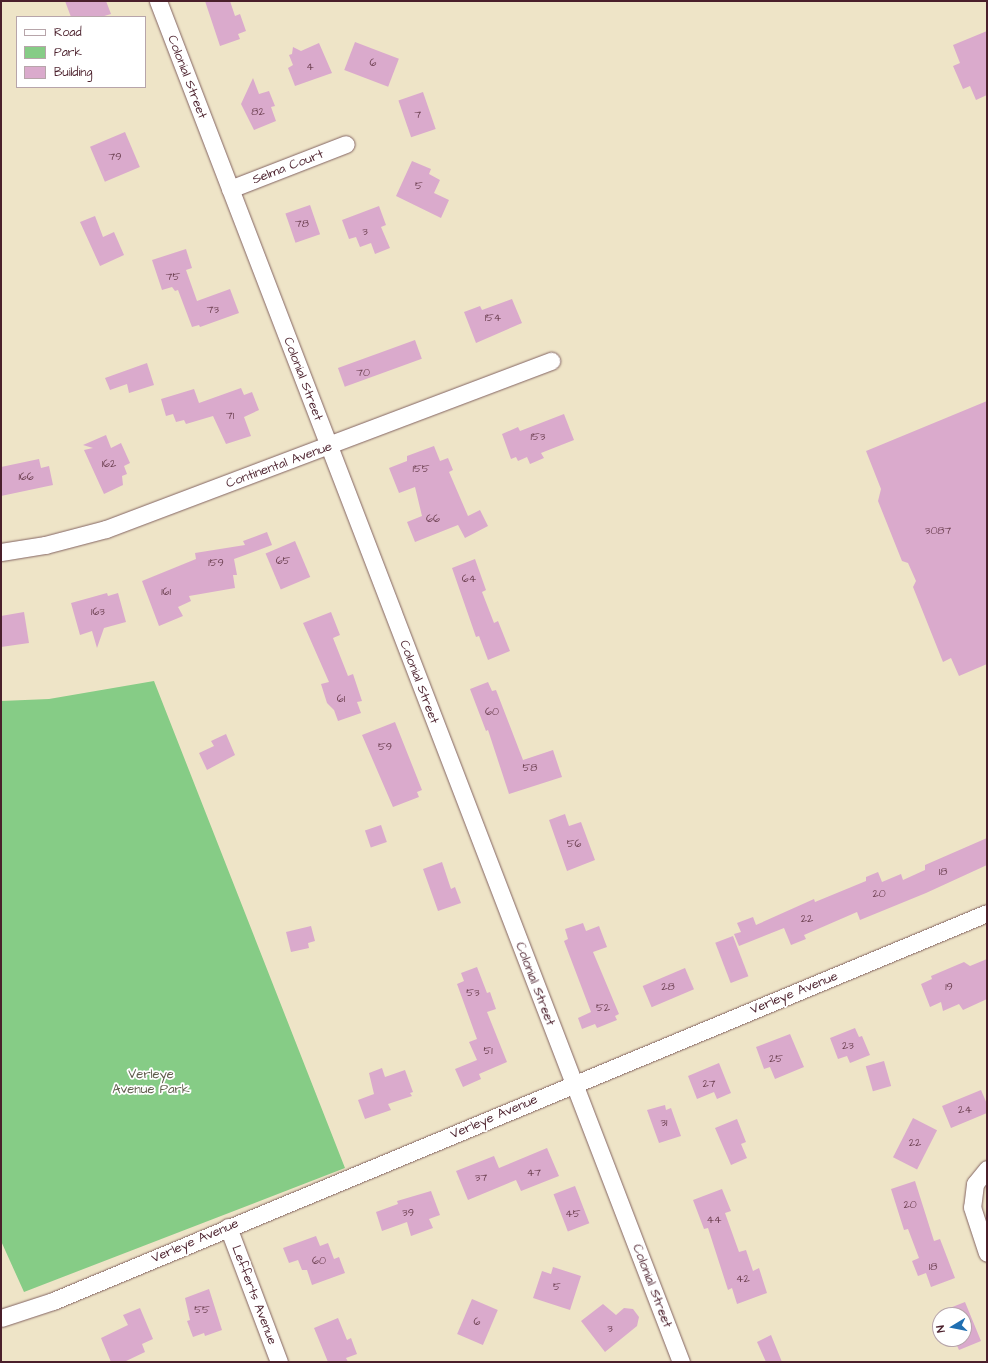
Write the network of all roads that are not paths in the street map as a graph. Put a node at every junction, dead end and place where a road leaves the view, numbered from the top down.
1 (158, 1) edge
2 (346, 144) dead end
3 (230, 189) junction
4 (552, 361) dead end
5 (329, 446) junction
6 (1, 552) edge
7 (987, 913) edge
8 (573, 1084) junction
9 (987, 1168) edge
10 (228, 1228) junction
11 (987, 1253) edge
12 (1, 1318) edge
13 (280, 1362) edge
14 (681, 1362) edge

1 - 3 street, Colonial Street
2 - 3 street, Selma Court
3 - 5 street, Colonial Street
4 - 5 street, Continental Avenue
5 - 6 street, Continental Avenue
5 - 8 street, Colonial Street
7 - 8 street, Verleye Avenue
8 - 10 street, Verleye Avenue
8 - 14 street, Colonial Street
9 - 11 street
10 - 12 street, Verleye Avenue
10 - 13 street, Lefferts Avenue

